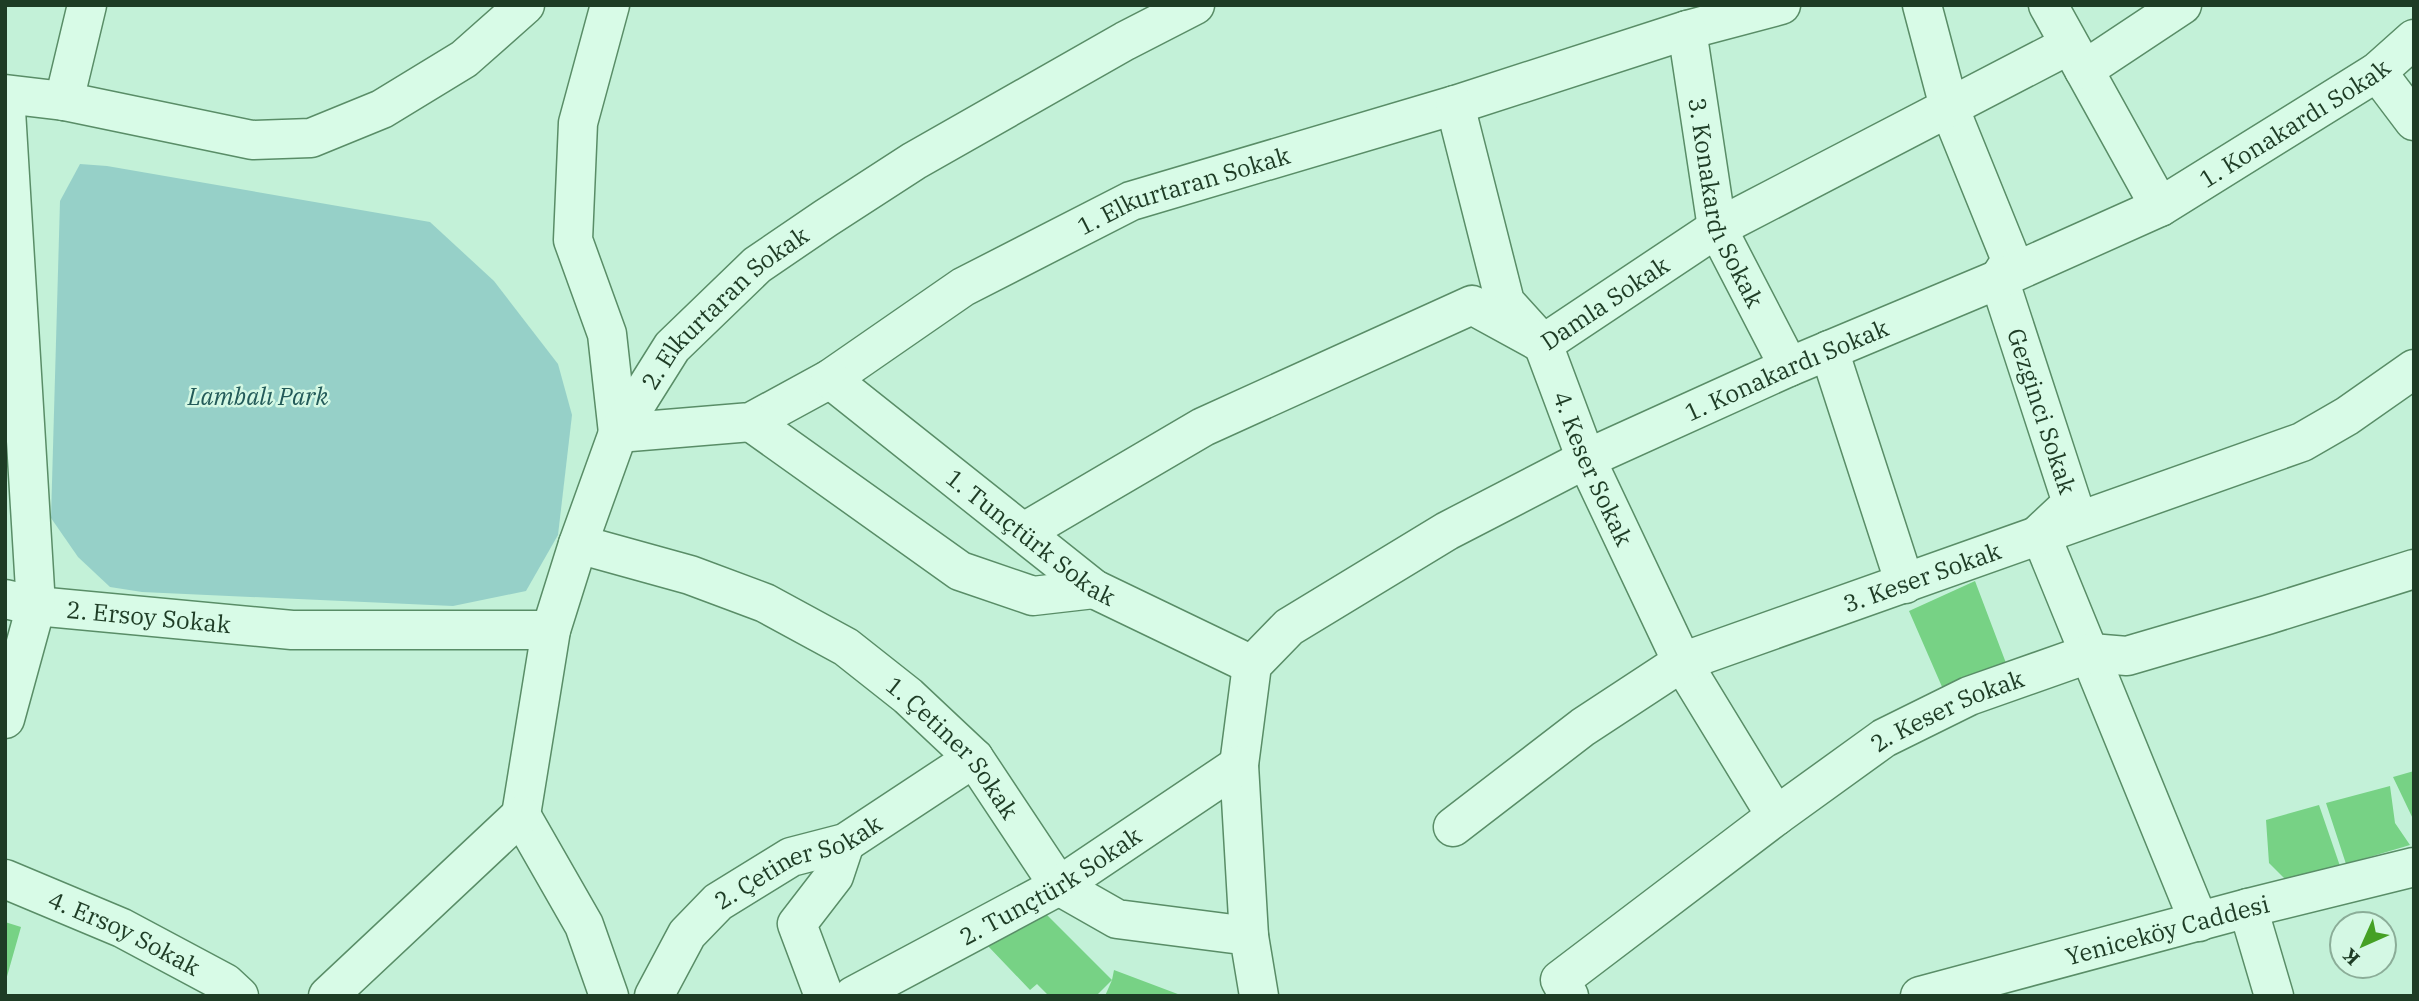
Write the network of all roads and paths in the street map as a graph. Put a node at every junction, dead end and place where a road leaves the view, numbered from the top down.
1 (87, 5) edge
2 (525, 5) edge
3 (610, 5) edge
4 (1195, 5) edge
5 (1782, 5) edge
6 (1922, 5) edge
7 (2048, 5) edge
8 (2182, 5) edge
9 (1687, 30) junction
10 (2414, 39) edge
11 (2076, 57) junction
12 (2377, 72) junction
13 (5, 94) edge
14 (64, 101) junction
15 (1455, 105) junction
16 (1949, 107) junction
17 (2414, 121) edge
18 (2160, 207) junction
19 (1717, 228) junction
20 (1999, 279) junction
21 (1544, 344) junction
22 (1829, 350) junction
23 (1788, 367) junction
24 (2414, 369) edge
25 (830, 379) junction
26 (751, 422) junction
27 (618, 433) junction
28 (1586, 459) junction
29 (1024, 532) junction
30 (2040, 533) junction
31 (578, 544) junction
32 (2414, 569) edge
33 (1905, 584) junction
34 (1094, 589) junction
35 (20, 603) edge
36 (551, 630) junction
37 (2091, 653) junction
38 (1682, 662) junction
39 (1252, 665) junction
40 (5, 719) edge
41 (974, 758) junction
42 (1239, 765) junction
43 (520, 815) junction
44 (1776, 816) junction
45 (1453, 827) dead end
46 (845, 843) junction
47 (2414, 867) edge
48 (5, 879) edge
49 (1059, 886) junction
50 (2248, 908) junction
51 (2199, 922) junction
52 (1249, 936) junction
53 (239, 996) edge
54 (328, 996) edge
55 (609, 996) edge
56 (654, 996) edge
57 (824, 996) edge
58 (853, 996) edge
59 (1259, 996) edge
60 (1569, 996) edge
61 (1920, 996) edge
62 (2274, 996) edge

1 - 14 street
2 - 14 street
3 - 27 street
4 - 27 street, 2. Elkurtaran Sokak
5 - 9 street, 1. Elkurtaran Sokak
6 - 16 street
7 - 11 street
8 - 11 street, Damla Sokak
9 - 15 street, 1. Elkurtaran Sokak
9 - 19 street, 3. Konakardı Sokak
10 - 12 street, 1. Konakardı Sokak
11 - 16 street, Damla Sokak
11 - 18 street
12 - 17 street
12 - 18 street, 1. Konakardı Sokak
13 - 14 street
13 - 35 street
15 - 21 street, 4. Keser Sokak
15 - 25 street, 1. Elkurtaran Sokak
16 - 19 street, Damla Sokak
16 - 20 street
18 - 20 street, 1. Konakardı Sokak
19 - 21 street, Damla Sokak
19 - 23 street, 3. Konakardı Sokak
20 - 22 street, 1. Konakardı Sokak
20 - 30 street, Gezginci Sokak
21 - 28 street, 4. Keser Sokak
21 - 29 street, Damla Sokak
22 - 23 street, 1. Konakardı Sokak
22 - 33 street
23 - 28 street, 1. Konakardı Sokak
24 - 30 street, 3. Keser Sokak
25 - 26 street, 1. Elkurtaran Sokak
25 - 29 street, 1. Tunçtürk Sokak
26 - 27 street, 1. Elkurtaran Sokak
26 - 34 street
27 - 31 street, 2. Elkurtaran Sokak
28 - 38 street, 4. Keser Sokak
28 - 39 street, 1. Konakardı Sokak
29 - 34 street, 1. Tunçtürk Sokak
30 - 33 street, 3. Keser Sokak
30 - 37 street
31 - 36 street, 2. Elkurtaran Sokak
31 - 41 street, 1. Çetiner Sokak
32 - 37 street, 2. Keser Sokak
33 - 38 street, 3. Keser Sokak
34 - 39 street, 1. Tunçtürk Sokak
35 - 36 street, 2. Ersoy Sokak
35 - 40 street
36 - 43 street, 2. Elkurtaran Sokak
37 - 44 street, 2. Keser Sokak
37 - 51 street
38 - 44 street, 4. Keser Sokak
38 - 45 street, 3. Keser Sokak
39 - 42 street
41 - 46 street, 2. Çetiner Sokak
41 - 49 street, 1. Çetiner Sokak
42 - 49 street, 2. Tunçtürk Sokak
42 - 52 street
43 - 54 street
43 - 55 street
44 - 60 street, 2. Keser Sokak
46 - 56 street, 2. Çetiner Sokak
46 - 57 street
47 - 50 street, Yeniceköy Caddesi
48 - 53 street, 4. Ersoy Sokak
49 - 52 street, 1. Çetiner Sokak
49 - 58 street, 2. Tunçtürk Sokak
50 - 51 street, Yeniceköy Caddesi
50 - 62 street
51 - 61 street, Yeniceköy Caddesi
52 - 59 street

